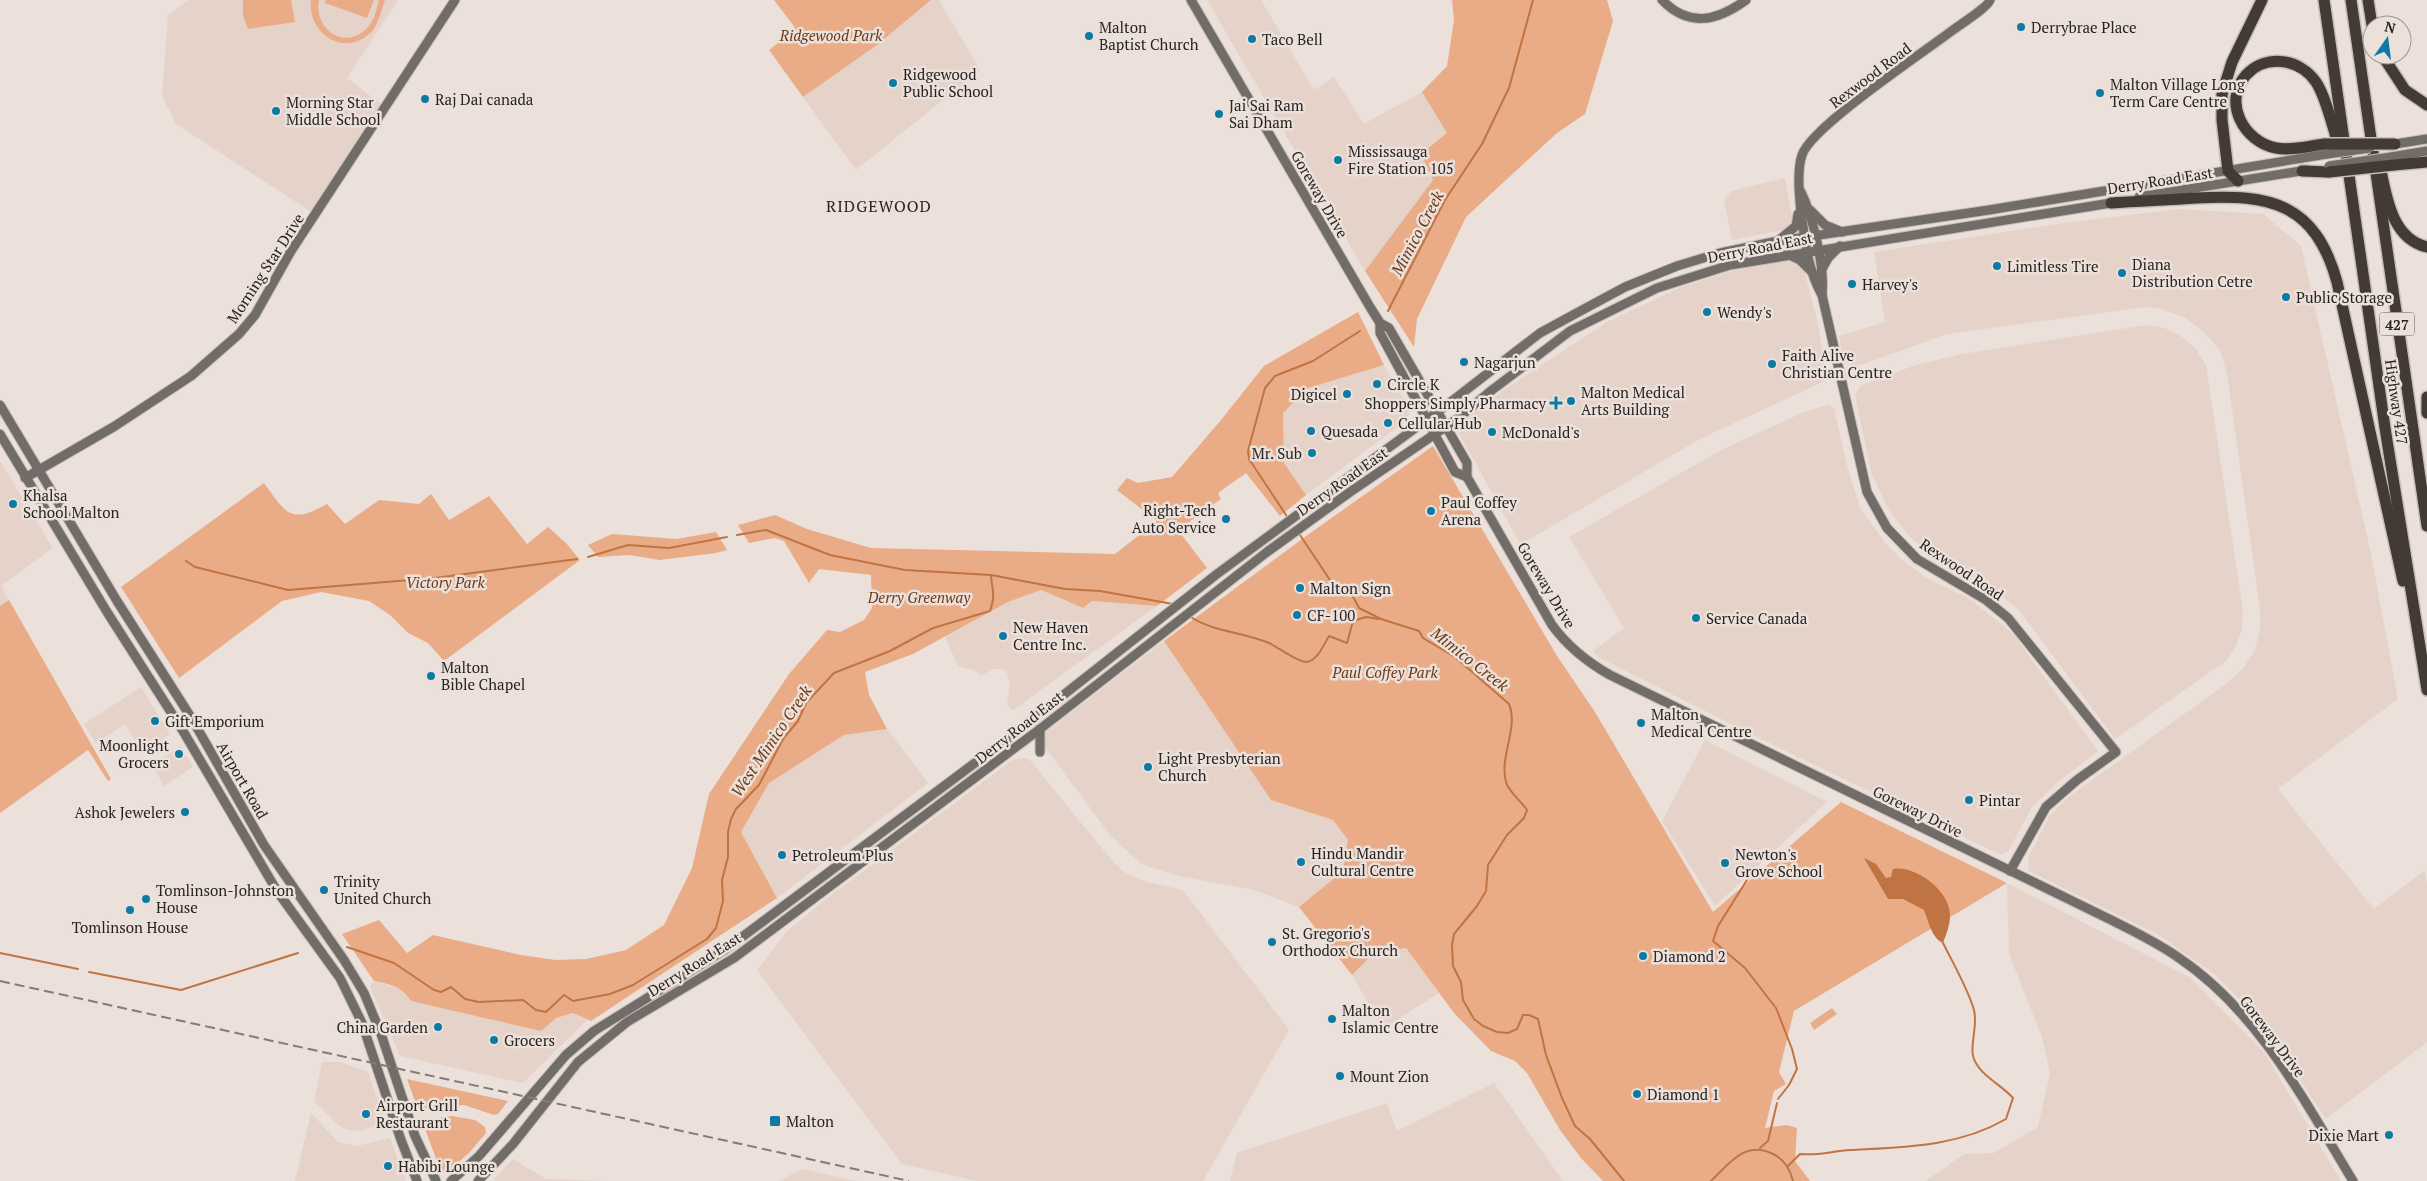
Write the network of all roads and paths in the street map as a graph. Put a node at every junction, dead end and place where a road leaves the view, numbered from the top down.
1 (455, 0) edge
2 (1191, 0) edge
3 (1662, 0) edge
4 (1746, 0) edge
5 (2262, 0) edge
6 (2324, 0) edge
7 (2351, 0) edge
8 (2368, 0) edge
9 (1991, 1) edge
10 (2370, 15) edge
11 (2389, 65) edge
12 (2427, 105) edge
13 (2367, 121) junction
14 (2427, 138) edge
15 (2395, 144) joint
16 (2326, 149) junction
17 (2427, 151) edge
18 (2392, 161) junction
19 (2427, 162) edge
20 (2228, 171) junction
21 (2302, 171) joint
22 (2350, 180) junction
23 (2238, 182) junction
24 (2111, 203) junction
25 (1804, 208) junction
26 (1842, 232) junction
27 (1814, 236) junction
28 (1804, 238) junction
29 (1778, 241) junction
30 (1841, 246) junction
31 (2427, 247) edge
32 (1817, 250) junction
33 (1807, 252) junction
34 (1787, 254) junction
35 (1817, 272) junction
36 (1380, 323) junction
37 (2427, 397) edge
38 (0, 405) edge
39 (1438, 412) junction
40 (2427, 413) edge
41 (1426, 419) junction
42 (1445, 426) junction
43 (0, 434) edge
44 (1433, 434) junction
45 (39, 470) junction
46 (1467, 477) junction
47 (25, 478) junction
48 (1343, 481) junction
49 (1350, 492) junction
50 (2427, 526) edge
51 (82, 542) junction
52 (1260, 543) junction
53 (69, 550) junction
54 (1267, 552) junction
55 (1196, 592) junction
56 (117, 601) junction
57 (1204, 602) junction
58 (107, 612) junction
59 (2420, 644) junction
60 (2427, 690) edge
61 (1040, 729) junction
62 (1040, 752) dead end
63 (2010, 871) junction
64 (409, 1163) junction
65 (412, 1181) edge
66 (417, 1181) edge
67 (436, 1181) edge
68 (451, 1181) edge
69 (480, 1181) edge
70 (2353, 1181) edge

1 - 45 main road, Morning Star Drive
2 - 36 main road, Goreway Drive
3 - 4 main road
5 - 20 highway
6 - 22 highway, Highway 427 / 427
7 - 13 highway, Highway 427 / 427
8 - 10 highway
9 - 25 main road, Rexwood Road
11 - 12 highway
13 - 31 highway
13 - 50 highway, Highway 427 / 427
14 - 15 main road
15 - 16 highway, bridge
16 - 20 main road, Derry Road East
16 - 22 highway
17 - 18 main road
18 - 19 highway
18 - 21 highway, bridge
20 - 23 highway
20 - 26 main road, Derry Road East
21 - 23 main road, Derry Road East
22 - 59 highway, Highway 427 / 427
23 - 24 main road, Derry Road East
24 - 30 main road, Derry Road East
24 - 59 highway
25 - 26 main road
25 - 27 main road, Rexwood Road
25 - 28 main road, Rexwood Road
25 - 29 main road
26 - 27 main road, Derry Road East
27 - 28 main road, Derry Road East
27 - 32 main road, Rexwood Road
28 - 29 main road, Derry Road East
28 - 33 main road, Rexwood Road
29 - 39 main road, Derry Road East
30 - 32 main road, Derry Road East
30 - 35 main road
32 - 33 main road, Derry Road East
32 - 35 main road, Rexwood Road
33 - 34 main road, Derry Road East
33 - 35 main road, Rexwood Road
34 - 35 main road
34 - 42 main road, Derry Road East
35 - 63 main road, Rexwood Road
36 - 39 main road, Goreway Drive
36 - 41 main road, Goreway Drive
37 - 40 highway
38 - 45 main road, Airport Road
39 - 41 main road, Derry Road East
39 - 42 main road, Goreway Drive
41 - 44 main road, Goreway Drive
41 - 48 main road, Derry Road East
42 - 44 main road, Derry Road East
42 - 46 main road, Goreway Drive
43 - 47 main road, Airport Road
44 - 46 main road, Goreway Drive
44 - 49 main road, Derry Road East
45 - 47 main road, Morning Star Drive
45 - 51 main road, Airport Road
46 - 63 main road, Goreway Drive
47 - 53 main road, Airport Road
48 - 49 main road
48 - 52 main road, Derry Road East
49 - 54 main road, Derry Road East
51 - 53 main road
51 - 56 main road, Airport Road
52 - 54 main road
52 - 55 main road, Derry Road East
53 - 58 main road, Airport Road
54 - 57 main road, Derry Road East
55 - 57 main road
55 - 68 main road, Derry Road East
56 - 58 main road
56 - 67 main road, Airport Road
57 - 61 main road, Derry Road East
58 - 64 main road, Airport Road
59 - 60 highway, Highway 427 / 427
61 - 62 main road
61 - 69 main road, Derry Road East
63 - 70 main road, Goreway Drive
64 - 65 main road
64 - 66 main road, Airport Road

